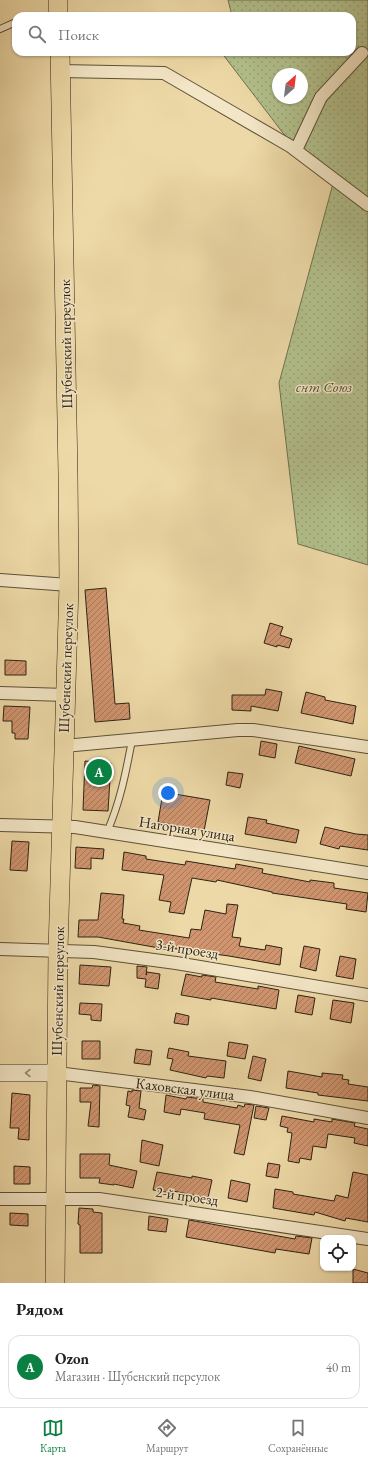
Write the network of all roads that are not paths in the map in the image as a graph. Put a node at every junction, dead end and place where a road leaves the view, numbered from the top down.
1 (58, 0) edge
2 (58, 12) edge
3 (12, 24) edge
4 (0, 29) edge
5 (362, 53) dead end
6 (60, 56) edge
7 (60, 71) junction
8 (296, 150) junction
9 (368, 205) edge
10 (0, 580) edge
11 (69, 585) junction
12 (0, 693) edge
13 (66, 696) junction
14 (132, 740) junction
15 (64, 746) junction
16 (368, 747) edge
17 (0, 824) edge
18 (62, 826) junction
19 (107, 832) junction
20 (368, 873) edge
21 (0, 949) edge
22 (58, 950) junction
23 (368, 995) edge
24 (0, 1073) edge
25 (57, 1073) junction
26 (368, 1118) edge
27 (0, 1199) edge
28 (56, 1199) junction
29 (368, 1239) edge
30 (55, 1283) edge

1 - 2 main road
3 - 4 lane
5 - 8 street
6 - 7 main road, Шубенский переулок
7 - 8 street
7 - 11 main road, Шубенский переулок
8 - 9 street
10 - 11 street
11 - 13 main road, Шубенский переулок
12 - 13 street
13 - 15 main road, Шубенский переулок
14 - 15 street
14 - 16 street
14 - 19 lane
15 - 18 main road, Шубенский переулок
17 - 18 street, Нагорная улица
18 - 19 street, Нагорная улица
18 - 22 main road, Шубенский переулок
19 - 20 street, Нагорная улица
21 - 22 street, 3-й проезд
22 - 23 street, 3-й проезд
22 - 25 main road, Шубенский переулок
25 -> 24 main road, Каховская улица
25 - 26 street, Каховская улица
25 - 28 main road, Шубенский переулок
27 - 28 street, 2-й проезд
28 - 29 street, 2-й проезд
28 - 30 main road, Шубенский переулок

